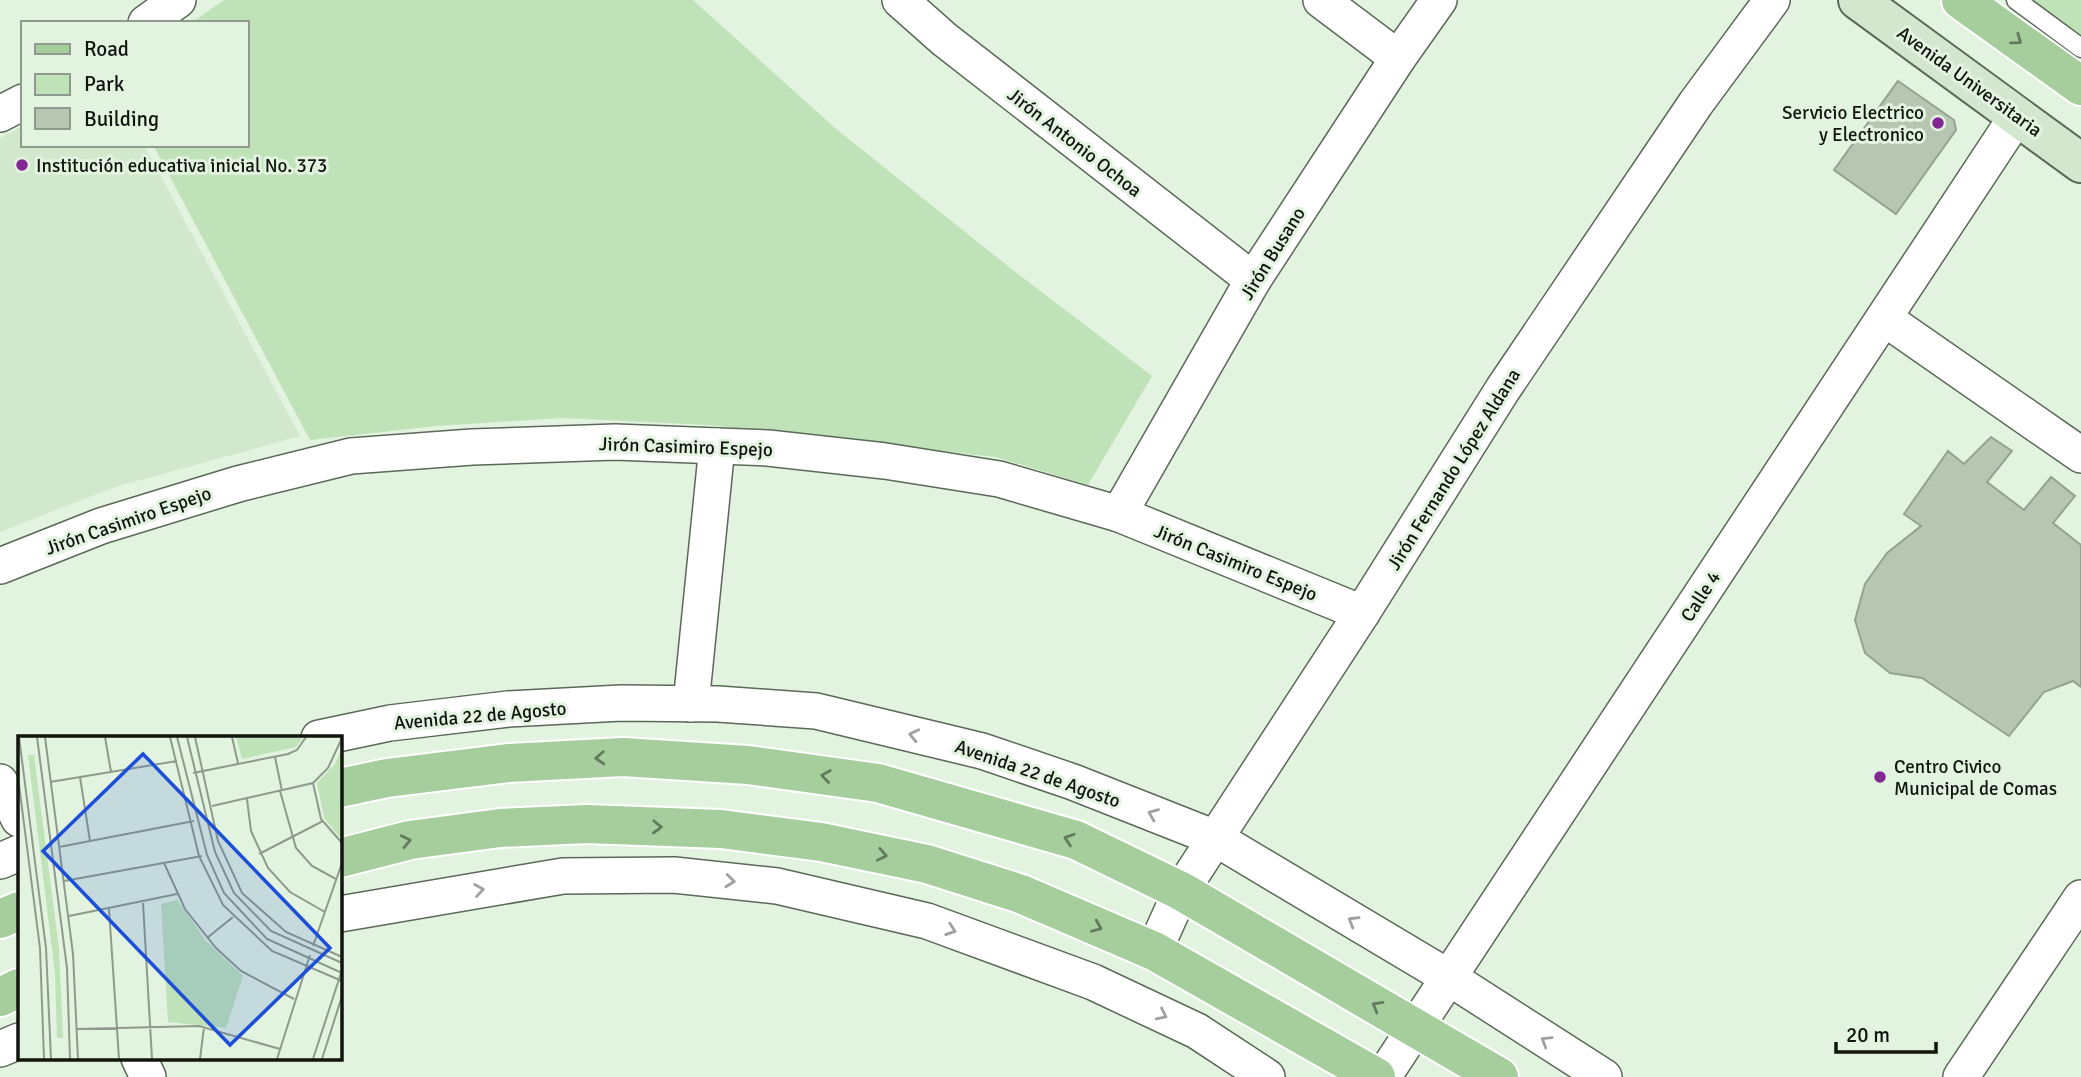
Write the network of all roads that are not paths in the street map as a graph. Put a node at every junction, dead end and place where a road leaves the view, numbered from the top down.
1 (178, 0) edge
2 (900, 0) edge
3 (1321, 0) edge
4 (1439, 0) edge
5 (1772, 0) edge
6 (1858, 0) edge
7 (1961, 0) edge
8 (2016, 0) edge
9 (149, 21) edge
10 (2081, 48) edge
11 (1398, 58) junction
12 (2081, 86) edge
13 (21, 103) edge
14 (0, 114) edge
15 (2017, 116) junction
16 (2081, 163) edge
17 (1253, 281) junction
18 (1884, 318) junction
19 (717, 446) junction
20 (2081, 455) edge
21 (1119, 514) junction
22 (0, 566) edge
23 (1362, 613) junction
24 (691, 704) junction
25 (324, 736) edge
26 (0, 782) edge
27 (341, 788) edge
28 (18, 817) edge
29 (1215, 838) junction
30 (18, 853) edge
31 (341, 858) edge
32 (0, 861) edge
33 (1181, 891) junction
34 (2081, 898) edge
35 (18, 911) edge
36 (341, 915) edge
37 (0, 919) edge
38 (1154, 951) junction
39 (1448, 977) junction
40 (18, 988) edge
41 (0, 997) edge
42 (1416, 1028) junction
43 (18, 1041) edge
44 (0, 1049) edge
45 (140, 1060) edge
46 (148, 1077) edge
47 (1267, 1077) edge
48 (1376, 1077) edge
49 (1383, 1077) edge
50 (1499, 1077) edge
51 (1604, 1077) edge
52 (1961, 1077) edge

1 - 9 street
2 - 17 street, Jirón Antonio Ochoa
3 - 11 street
4 - 11 street, Jirón Busano
5 - 23 street, Jirón Fernando López Aldana
6 - 15 street, Avenida Universitaria
7 -> 12 main road
8 - 10 lane
11 - 17 street, Jirón Busano
13 - 14 street
15 - 16 street, Avenida Universitaria
15 - 18 street, Calle 4
17 - 21 street, Jirón Busano
18 - 20 street
18 - 39 street, Calle 4
19 - 21 street, Jirón Casimiro Espejo
19 - 22 street, Jirón Casimiro Espejo
19 - 24 street
21 - 23 street, Jirón Casimiro Espejo
23 - 29 street, Jirón Fernando López Aldana
24 - 25 street, Avenida 22 de Agosto
29 -> 24 street, Avenida 22 de Agosto
26 - 28 street
33 -> 27 main road
29 - 33 street, Jirón Fernando López Aldana
39 -> 29 street, Avenida 22 de Agosto
30 - 32 street
31 -> 38 main road
33 - 38 street, Jirón Fernando López Aldana
42 -> 33 main road
34 - 52 street
35 - 37 main road
36 -> 47 street
38 - 48 main road
39 - 42 street, Calle 4
51 -> 39 street, Avenida 22 de Agosto
40 - 41 main road
42 - 49 street, Calle 4
42 - 50 main road
43 - 44 street
45 - 46 street

